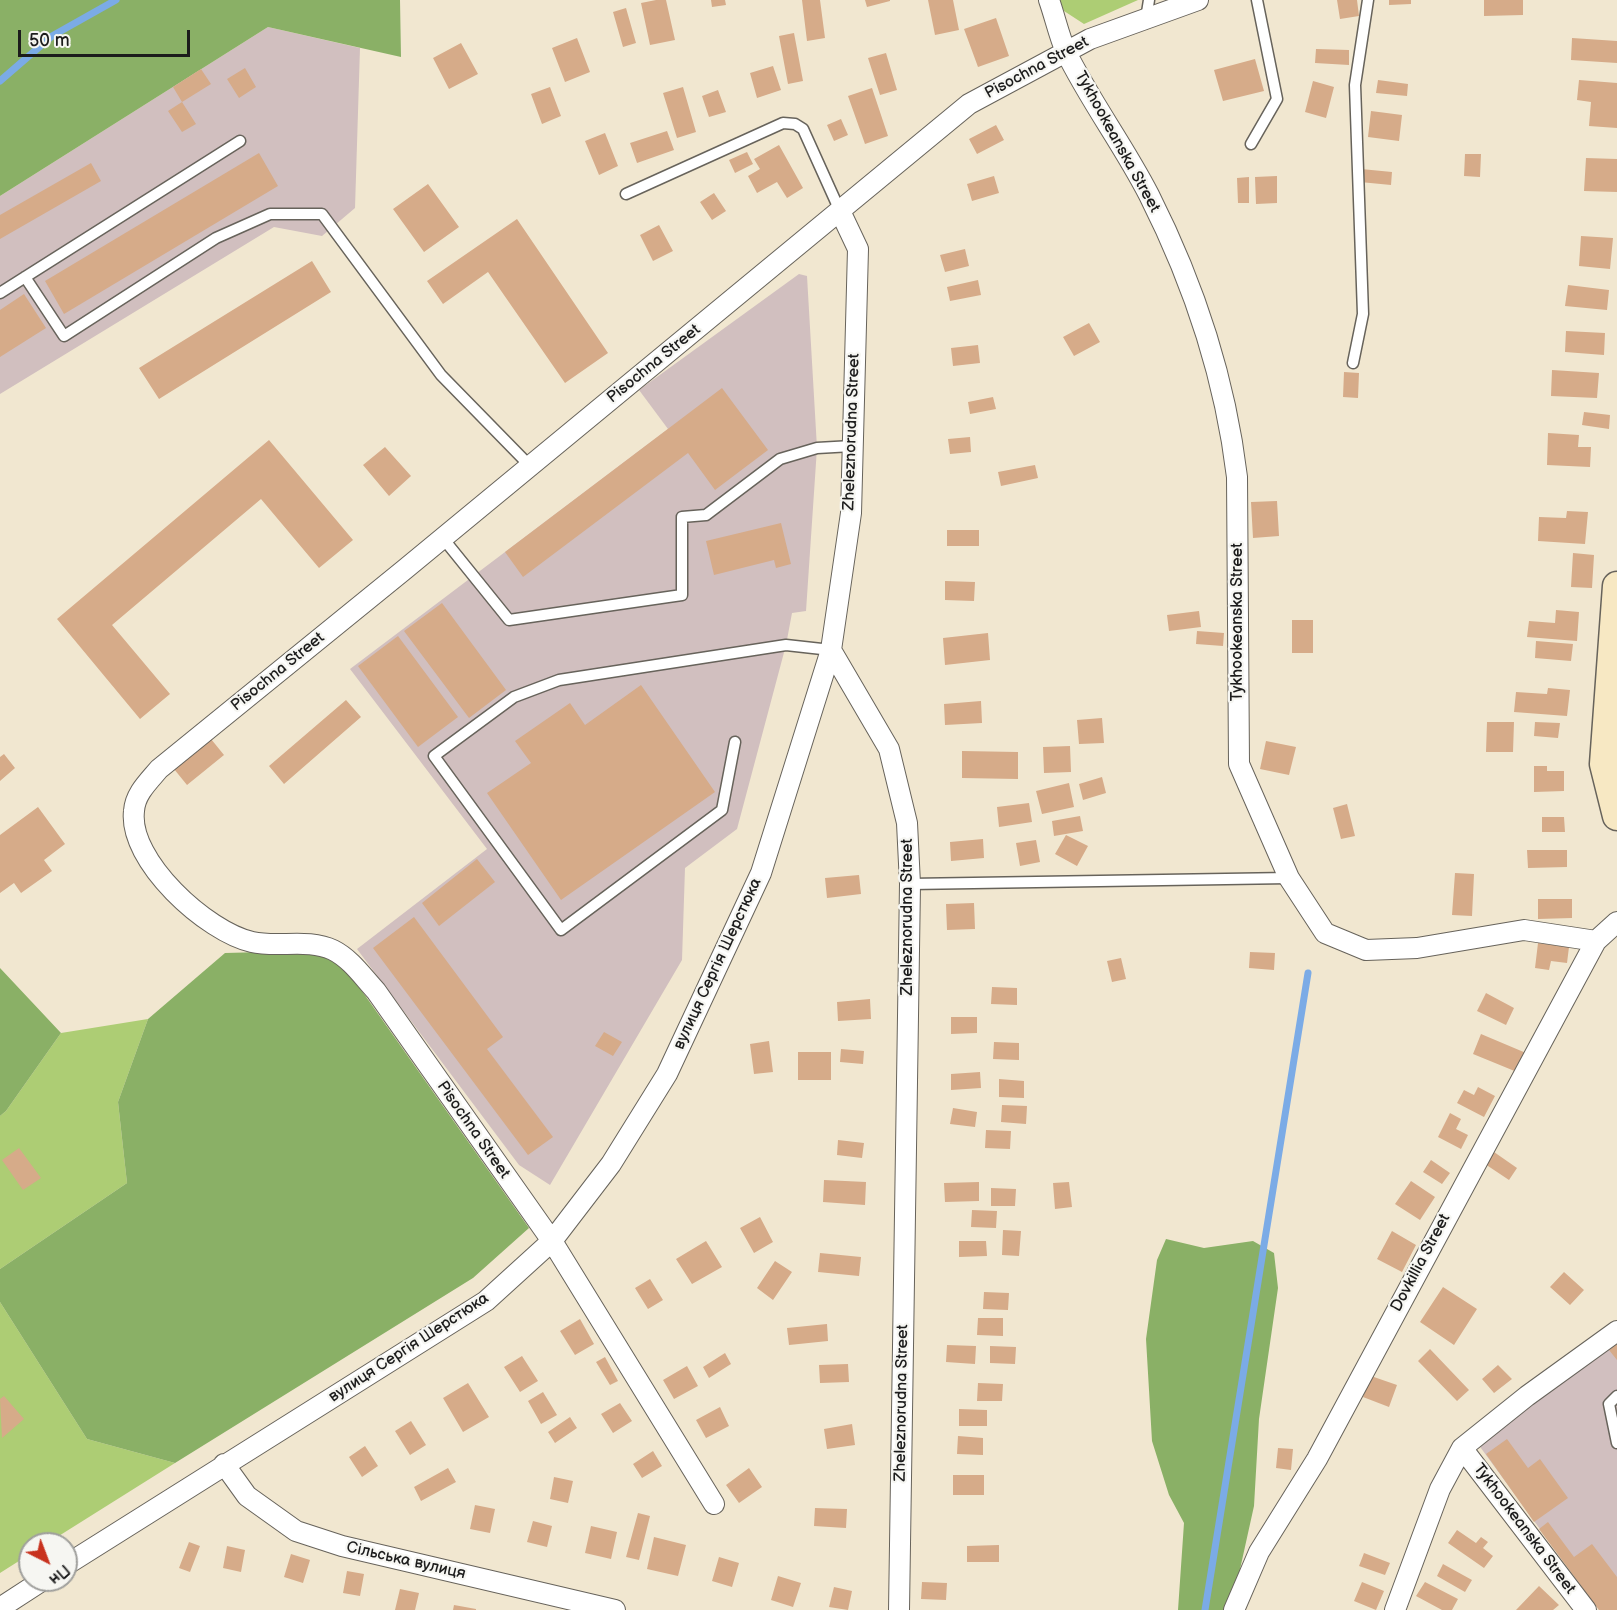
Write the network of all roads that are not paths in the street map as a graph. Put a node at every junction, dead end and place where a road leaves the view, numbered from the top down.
1 (1049, 0) edge
2 (1198, 0) edge
3 (1257, 0) edge
4 (1368, 0) edge
5 (1148, 10) edge
6 (1066, 51) junction
7 (240, 141) dead end
8 (1251, 144) dead end
9 (626, 194) dead end
10 (840, 211) junction
11 (25, 277) junction
12 (0, 293) edge
13 (1353, 363) dead end
14 (852, 446) junction
15 (530, 466) junction
16 (442, 537) junction
17 (1617, 586) edge
18 (831, 650) junction
19 (735, 742) dead end
20 (1617, 816) edge
21 (1289, 878) junction
22 (910, 884) junction
23 (1617, 922) edge
24 (1596, 941) junction
25 (552, 1241) junction
26 (1617, 1331) edge
27 (1617, 1395) edge
28 (1617, 1443) edge
29 (1462, 1448) junction
30 (224, 1464) junction
31 (714, 1504) dead end
32 (78, 1557) edge
33 (25, 1592) edge
34 (0, 1608) edge
35 (615, 1610) edge
36 (899, 1610) edge
37 (1234, 1610) edge
38 (1395, 1610) edge
39 (1586, 1610) edge

1 - 6 street, Tykhookeanska Street
2 - 5 street, Pisochna Street
3 - 8 lane
4 - 13 lane
5 - 6 street, Pisochna Street
6 - 10 street, Pisochna Street
6 - 21 street, Tykhookeanska Street
7 - 11 lane
9 - 10 lane
10 - 14 street, Zheleznorudna Street
10 - 15 street, Pisochna Street
11 - 12 lane
11 - 15 lane
14 - 16 lane
14 - 18 street, Zheleznorudna Street
15 - 16 street, Pisochna Street
16 - 25 street, Pisochna Street
17 - 20 street
18 - 19 lane
18 - 22 street, Zheleznorudna Street
18 - 25 street, вулиця Сергія Шерстюка
21 - 22 lane
21 - 24 street, Tykhookeanska Street
22 - 36 street, Zheleznorudna Street
23 - 24 street, Dovkillia Street
24 - 37 street, Dovkillia Street
25 - 30 street, вулиця Сергія Шерстюка
25 - 31 street, Pisochna Street
26 - 29 street, Tykhookeanska Street
27 - 28 lane
29 - 38 street, Tykhookeanska Street
29 - 39 street, Tykhookeanska Street
30 - 32 street, вулиця Сергія Шерстюка
30 - 35 street, Сільська вулиця
33 - 34 street

